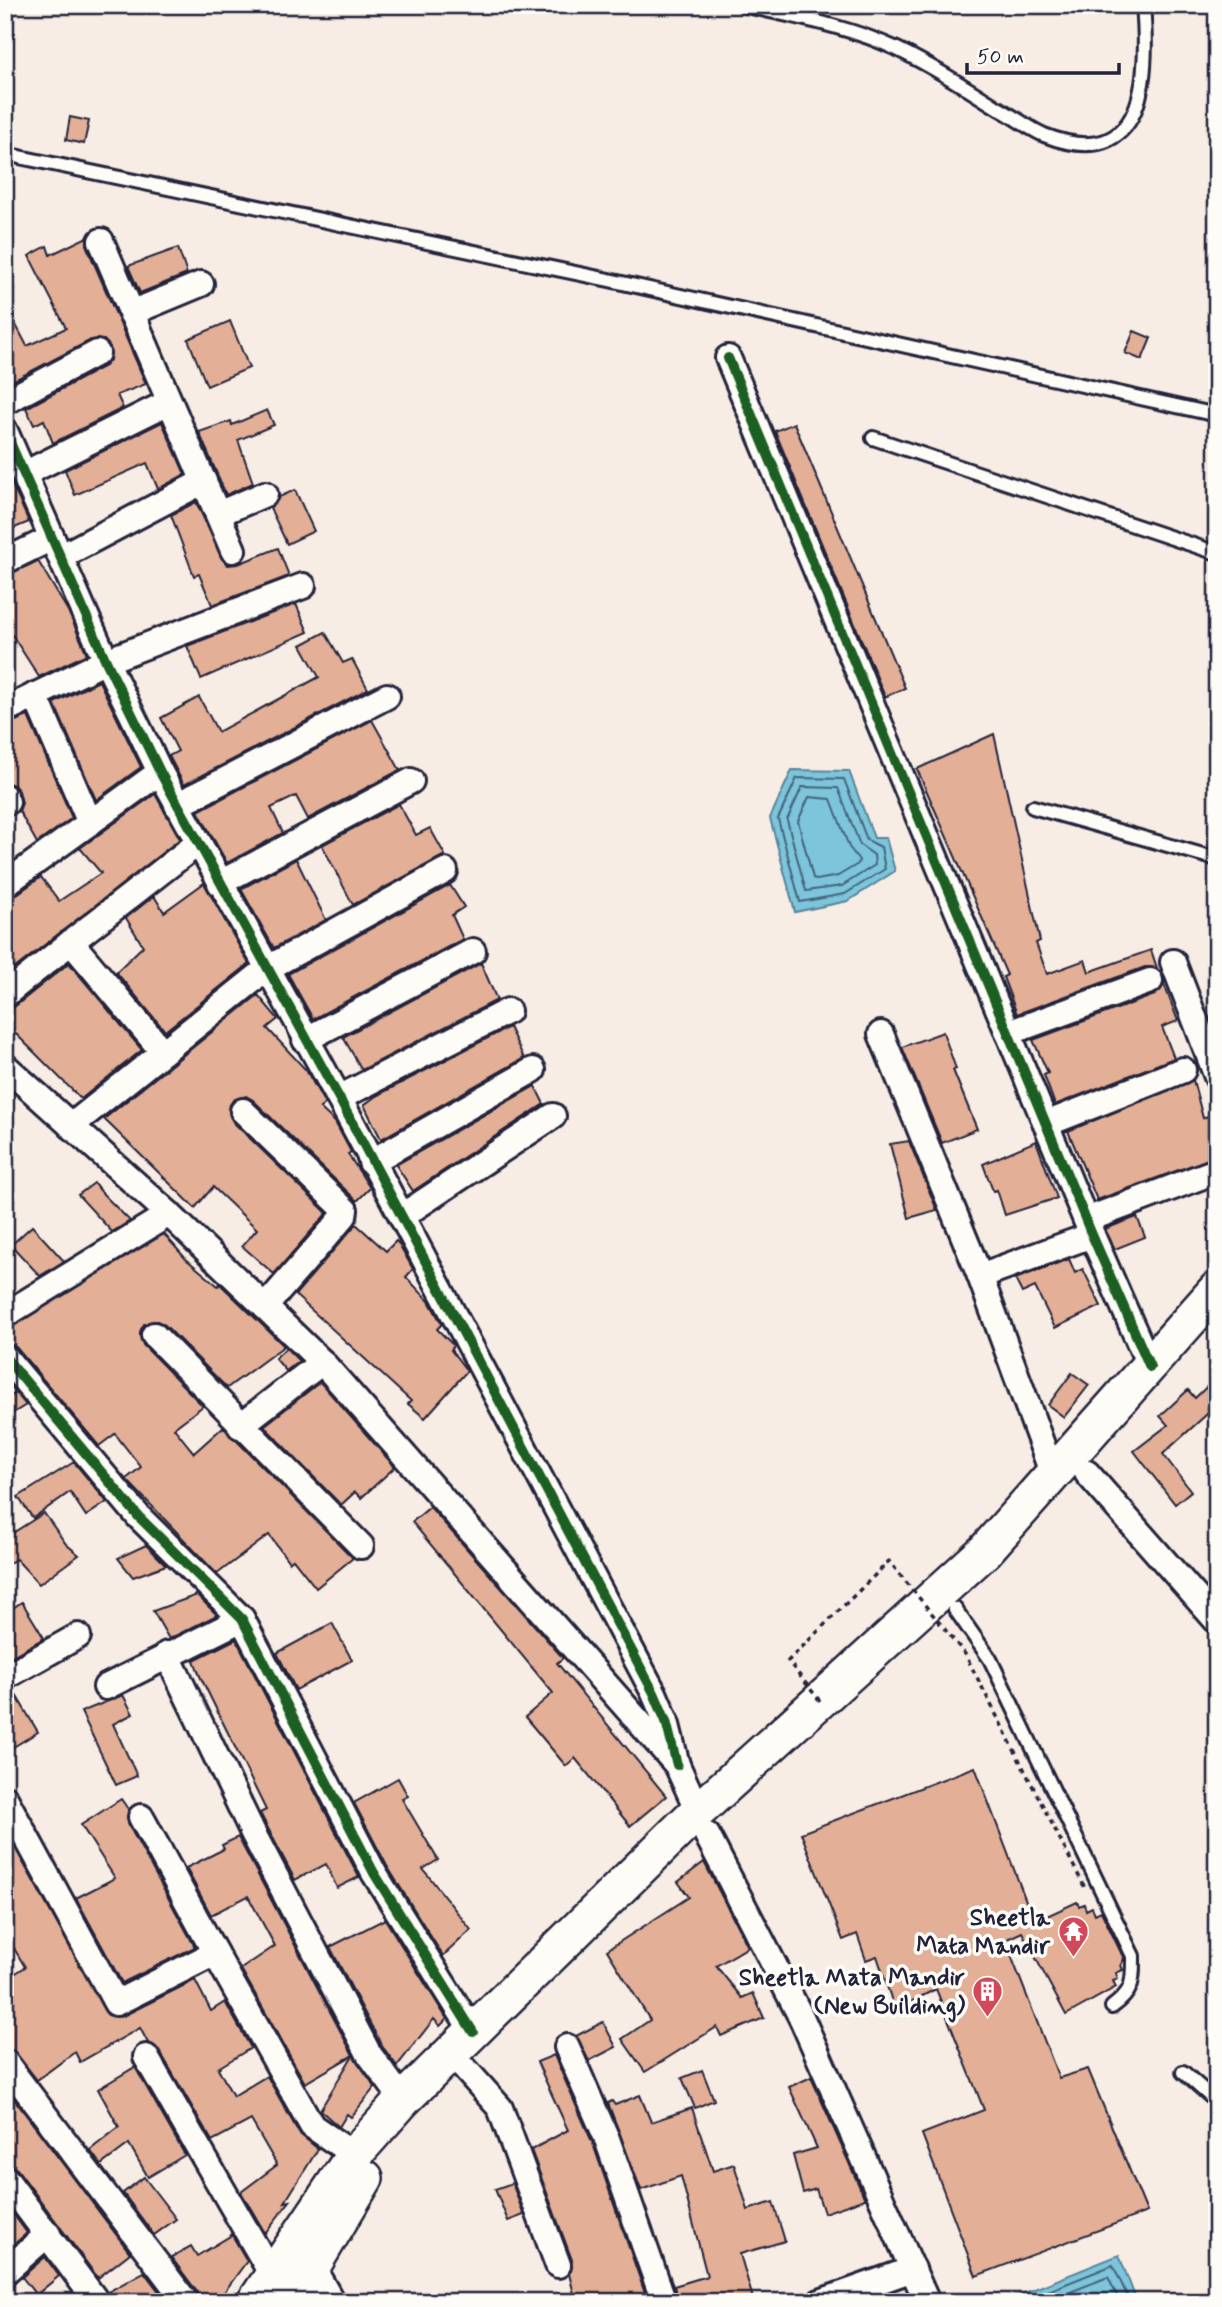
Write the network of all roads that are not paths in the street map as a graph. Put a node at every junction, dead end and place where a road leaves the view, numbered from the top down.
1 (743, 5) edge
2 (1143, 5) edge
3 (5, 154) edge
4 (100, 241) dead end
5 (201, 285) dead end
6 (131, 313) junction
7 (97, 354) dead end
8 (728, 358) dead end
9 (5, 402) edge
10 (169, 402) junction
11 (1217, 415) edge
12 (5, 431) edge
13 (873, 438) dead end
14 (24, 474) junction
15 (204, 481) junction
16 (265, 494) dead end
17 (218, 514) junction
18 (57, 547) junction
19 (233, 550) dead end
20 (1217, 553) edge
21 (5, 561) edge
22 (303, 586) dead end
23 (106, 662) junction
24 (35, 695) junction
25 (387, 696) dead end
26 (5, 710) edge
27 (160, 772) junction
28 (411, 781) dead end
29 (177, 805) junction
30 (1033, 807) dead end
31 (90, 823) junction
32 (198, 843) junction
33 (1217, 859) edge
34 (445, 871) dead end
35 (8, 882) dead end
36 (220, 883) junction
37 (71, 942) junction
38 (472, 951) dead end
39 (1172, 962) dead end
40 (268, 968) junction
41 (1150, 981) dead end
42 (5, 995) edge
43 (508, 1012) dead end
44 (1008, 1033) junction
45 (881, 1034) dead end
46 (305, 1040) junction
47 (163, 1052) junction
48 (5, 1066) edge
49 (533, 1070) dead end
50 (1183, 1070) dead end
51 (1217, 1077) edge
52 (339, 1098) junction
53 (243, 1111) dead end
54 (553, 1116) dead end
55 (1046, 1124) junction
56 (71, 1126) junction
57 (371, 1161) junction
58 (1216, 1171) edge
59 (169, 1214) junction
60 (402, 1216) junction
61 (1089, 1227) junction
62 (980, 1276) junction
63 (1217, 1289) edge
64 (265, 1307) junction
65 (5, 1315) edge
66 (1217, 1325) edge
67 (154, 1335) dead end
68 (5, 1357) edge
69 (322, 1362) junction
70 (1150, 1367) junction
71 (240, 1426) junction
72 (1070, 1474) junction
73 (361, 1546) dead end
74 (955, 1609) junction
75 (242, 1619) junction
76 (1217, 1621) edge
77 (78, 1636) dead end
78 (167, 1654) junction
79 (5, 1677) edge
80 (106, 1687) dead end
81 (677, 1765) junction
82 (5, 1798) edge
83 (141, 1816) dead end
84 (702, 1823) junction
85 (215, 1953) junction
86 (1112, 2007) dead end
87 (473, 2032) junction
88 (567, 2047) dead end
89 (146, 2057) dead end
90 (5, 2062) edge
91 (466, 2070) junction
92 (1183, 2072) dead end
93 (403, 2100) junction
94 (1217, 2102) edge
95 (354, 2155) junction
96 (5, 2178) edge
97 (48, 2234) junction
98 (558, 2265) dead end
99 (312, 2266) junction
100 (913, 2269) junction
101 (5, 2272) edge
102 (273, 2293) edge
103 (857, 2296) edge
104 (97, 2302) edge
105 (186, 2302) edge
106 (332, 2302) edge
107 (664, 2302) edge
108 (820, 2302) edge
109 (927, 2302) edge

1 - 2 lane
3 - 11 lane
4 - 6 street
5 - 6 street
6 - 10 street
7 - 9 street
8 - 44 street
10 - 14 street
10 - 15 street
12 - 14 street
13 - 20 lane
14 - 18 street
15 - 17 street
15 - 18 street
16 - 17 street
17 - 19 street
18 - 21 street
18 - 23 street
22 - 23 street
23 - 24 street
23 - 27 street
24 - 26 street
24 - 31 street
25 - 29 street
27 - 29 street
27 - 31 street
28 - 36 street
29 - 32 street
30 - 33 lane
31 - 35 street
32 - 36 street
32 - 37 street
34 - 40 street
36 - 40 street
37 - 42 street
37 - 47 street
38 - 46 street
39 - 51 street
40 - 46 street
40 - 47 street
41 - 44 street
43 - 52 street
44 - 55 street
45 - 62 street
46 - 52 street
47 - 56 street
48 - 56 street
49 - 57 street
50 - 55 street
52 - 57 street
53 - 64 street
54 - 60 street
55 - 61 street
56 - 59 street
57 - 60 street
58 - 61 street
59 - 64 street
59 - 65 street
60 - 81 street
61 - 62 street
61 - 70 street
62 - 72 street
63 - 70 main road
64 - 69 street
66 - 72 main road
67 - 71 street
68 - 75 street
69 - 71 street
69 - 81 street
70 - 72 main road
71 - 73 street
72 - 74 main road
72 - 76 street
72 - 84 main road
74 - 84 main road
74 - 86 lane
75 - 78 street
75 - 87 street
77 - 79 street
78 - 80 street
78 - 93 street
81 - 84 street
82 - 85 street
83 - 85 street
84 - 87 main road
84 - 91 main road
84 - 100 street
85 - 95 street
87 - 93 main road
88 - 107 street
89 - 102 street
90 - 105 street
91 - 98 street
91 - 99 main road
92 - 94 lane
93 - 95 main road
95 - 102 main road
96 - 97 street
97 - 101 street
97 - 104 street
99 - 102 main road
99 - 106 street
100 - 103 street
100 - 109 street
103 - 108 street

